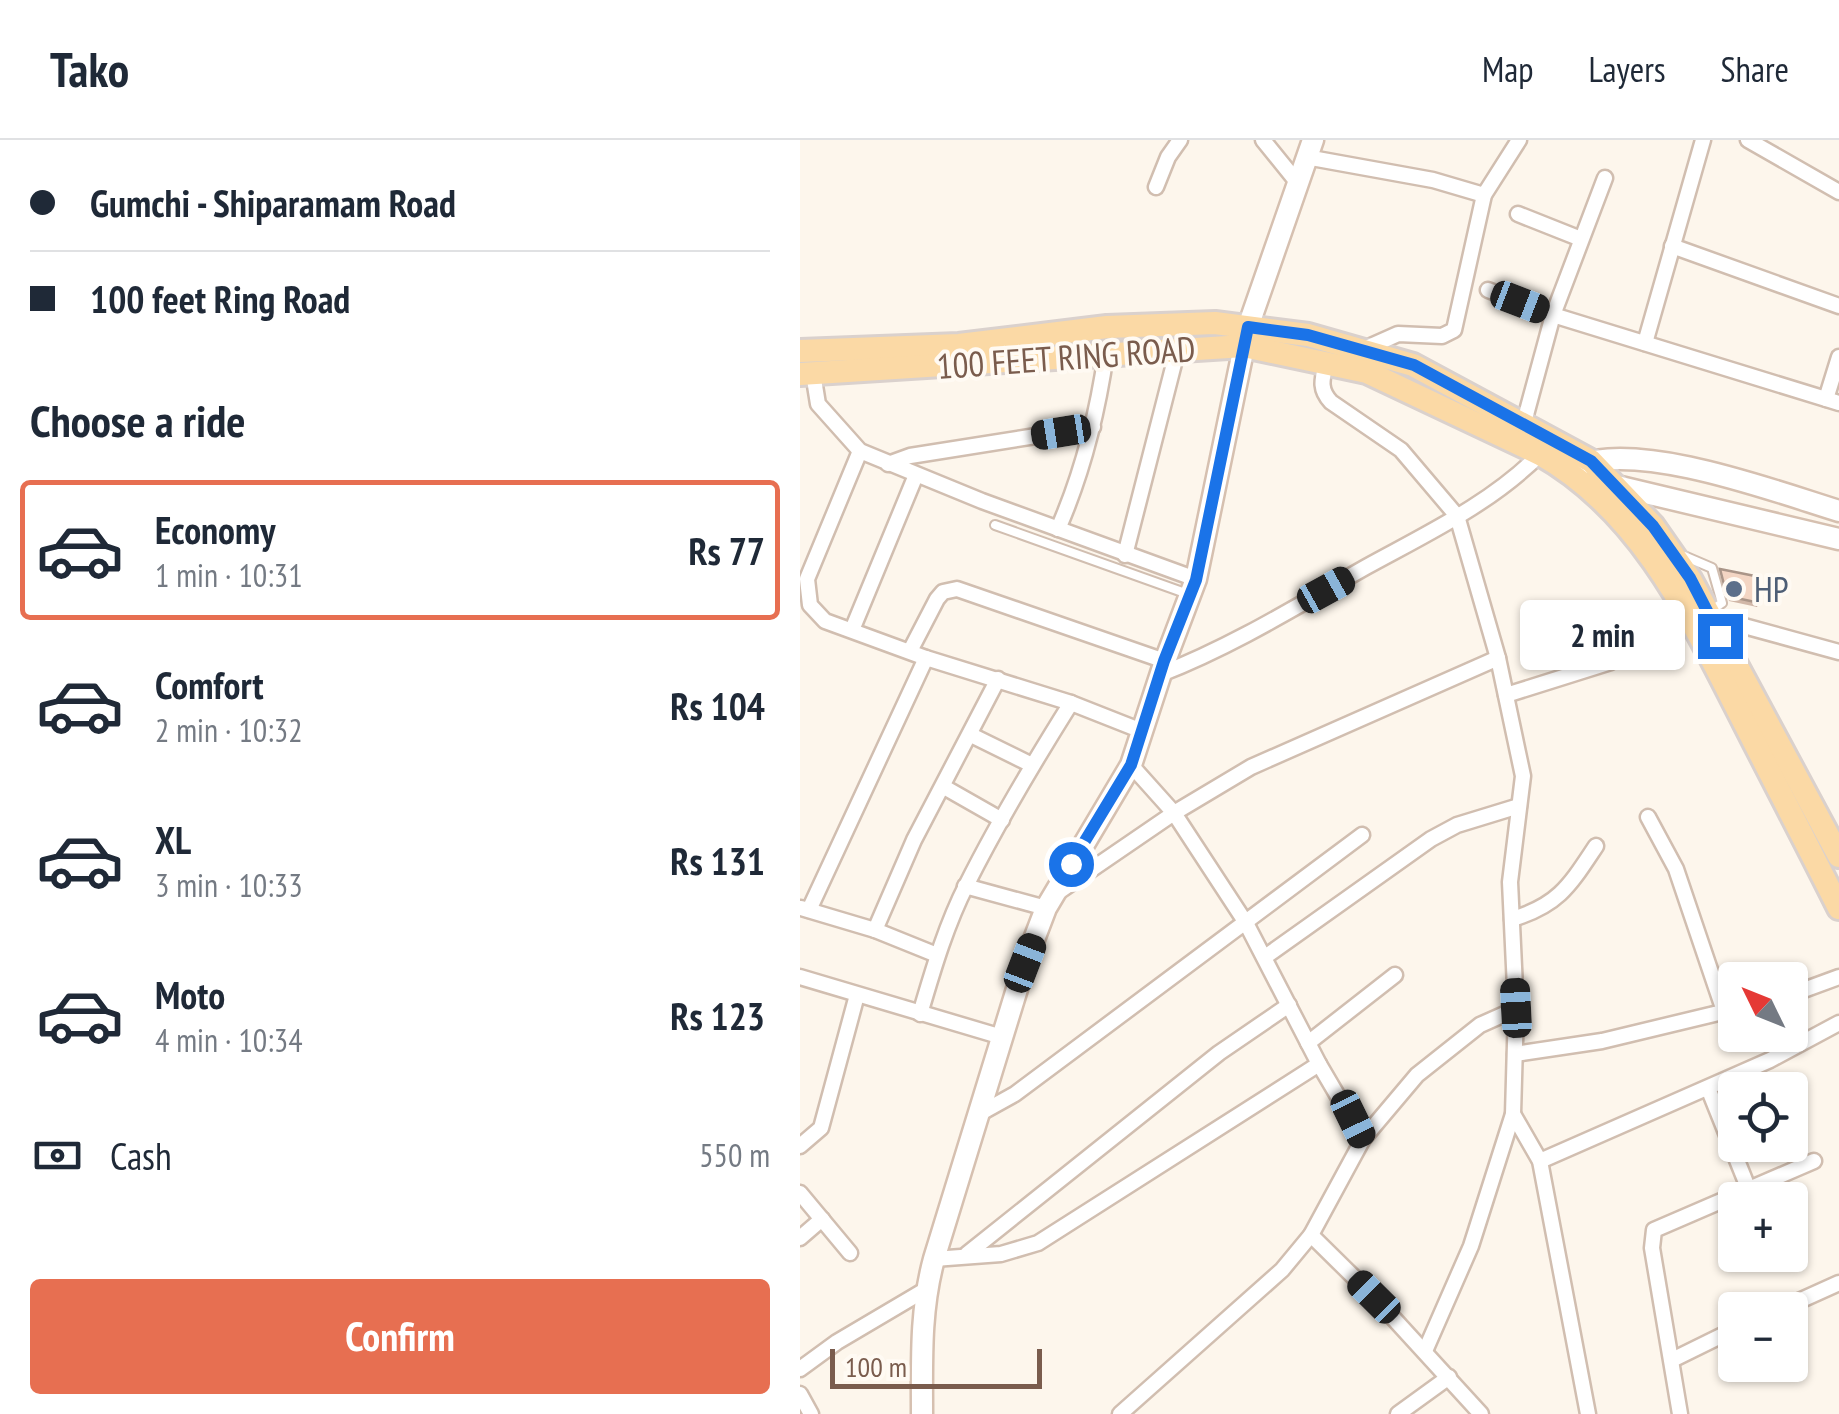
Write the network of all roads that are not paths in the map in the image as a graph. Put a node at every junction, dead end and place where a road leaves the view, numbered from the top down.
1 (1180, 140) edge
2 (1263, 140) edge
3 (1519, 140) edge
4 (1702, 140) edge
5 (1748, 140) edge
6 (1309, 148) edge
7 (1605, 178) dead end
8 (1297, 182) junction
9 (1156, 187) dead end
10 (1839, 192) edge
11 (1484, 195) junction
12 (1518, 214) dead end
13 (1581, 239) junction
14 (1672, 246) junction
15 (1488, 290) dead end
16 (1839, 306) edge
17 (1552, 315) junction
18 (1246, 337) junction
19 (1645, 343) junction
20 (1178, 348) junction
21 (1361, 350) junction
22 (800, 352) edge
23 (1106, 354) junction
24 (1839, 357) edge
25 (1326, 363) junction
26 (806, 373) edge
27 (1833, 401) edge
28 (1523, 426) junction
29 (1093, 427) junction
30 (860, 451) junction
31 (1540, 454) junction
32 (1591, 461) junction
33 (888, 464) junction
34 (1568, 469) junction
35 (916, 475) junction
36 (1602, 486) junction
37 (1839, 511) edge
38 (1457, 516) junction
39 (995, 525) dead end
40 (1058, 529) junction
41 (1839, 539) edge
42 (1126, 555) junction
43 (1193, 587) junction
44 (1709, 615) junction
45 (852, 630) junction
46 (910, 651) junction
47 (1839, 652) edge
48 (926, 658) junction
49 (1498, 658) junction
50 (1611, 662) dead end
51 (1163, 667) junction
52 (998, 679) junction
53 (1506, 695) junction
54 (1070, 703) junction
55 (1142, 731) junction
56 (971, 735) junction
57 (1032, 765) junction
58 (1131, 765) junction
59 (944, 787) junction
60 (1519, 806) junction
61 (1174, 813) junction
62 (1648, 817) dead end
63 (1002, 820) junction
64 (1362, 836) dead end
65 (1596, 846) dead end
66 (1839, 856) edge
67 (966, 886) junction
68 (1048, 902) junction
69 (1839, 908) edge
70 (805, 909) edge
71 (1512, 919) junction
72 (1246, 922) junction
73 (874, 930) junction
74 (937, 955) junction
75 (1265, 957) junction
76 (1395, 975) dead end
77 (800, 977) edge
78 (1839, 977) edge
79 (1718, 978) edge
80 (1808, 988) edge
81 (857, 995) junction
82 (1288, 1004) junction
83 (1516, 1008) junction
84 (1718, 1013) edge
85 (920, 1014) junction
86 (1839, 1024) edge
87 (1002, 1037) junction
88 (1308, 1043) junction
89 (1515, 1054) junction
90 (1319, 1064) junction
91 (1708, 1088) junction
92 (979, 1114) junction
93 (1513, 1114) junction
94 (1362, 1138) junction
95 (800, 1146) edge
96 (1540, 1161) junction
97 (1814, 1162) dead end
98 (1746, 1182) edge
99 (1768, 1182) edge
100 (800, 1193) edge
101 (1718, 1203) edge
102 (822, 1220) junction
103 (1311, 1235) junction
104 (800, 1238) edge
105 (850, 1253) dead end
106 (966, 1255) junction
107 (934, 1259) junction
108 (1839, 1283) edge
109 (925, 1290) junction
110 (1808, 1297) edge
111 (1718, 1338) edge
112 (1425, 1352) junction
113 (1672, 1360) junction
114 (800, 1370) edge
115 (1450, 1378) junction
116 (800, 1394) edge
117 (811, 1414) edge
118 (922, 1414) edge
119 (1120, 1414) edge
120 (1398, 1414) edge
121 (1481, 1414) edge
122 (1588, 1414) edge
123 (1680, 1414) edge

1 - 9 street
2 - 8 street
3 - 11 street
4 - 14 street
5 - 10 street
6 - 8 street
6 - 11 street
7 - 13 street
8 - 18 street
11 - 21 street
12 - 13 street
13 - 17 street
14 - 16 street
14 - 19 street
15 - 17 street
17 - 19 street
17 - 28 street
18 - 20 main road, 100 FEET RING ROAD
18 - 21 main road, 100 FEET RING ROAD
18 - 22 main road, 100 FEET RING ROAD
18 - 25 main road, 100 FEET RING ROAD
18 - 43 street
19 - 27 street
20 - 23 main road, 100 FEET RING ROAD
20 - 42 street
21 - 28 main road, 100 FEET RING ROAD
23 - 26 main road, 100 FEET RING ROAD
23 - 29 street
24 - 27 street
25 - 31 main road, 100 FEET RING ROAD
25 - 38 street
26 - 30 street
28 - 32 main road, 100 FEET RING ROAD
29 - 33 street
29 - 40 street
30 - 33 street
30 - 45 street
31 - 34 main road, 100 FEET RING ROAD
31 - 38 street
32 - 34 street
32 - 36 main road, 100 FEET RING ROAD
32 - 37 street
33 - 35 street
34 - 36 main road, 100 FEET RING ROAD
35 - 40 street
35 - 45 street
36 - 41 street
36 - 44 main road, 100 FEET RING ROAD
36 - 69 main road, 100 FEET RING ROAD
38 - 49 street
38 - 51 street
39 - 43 lane
40 - 42 street
42 - 43 street
43 - 51 street
44 - 47 street
44 - 66 main road, 100 FEET RING ROAD
45 - 46 street
46 - 48 street
46 - 51 street
48 - 52 street
48 - 70 street
49 - 53 street
49 - 61 street
50 - 53 street
51 - 55 street
52 - 54 street
52 - 56 street
53 - 60 street
54 - 55 street
54 - 57 street
55 - 58 street
56 - 57 street
56 - 59 street
57 - 63 street
58 - 61 street
58 - 68 street
59 - 63 street
59 - 73 street
60 - 71 street
60 - 75 street
61 - 68 street
61 - 72 street
62 - 79 street
63 - 67 street
64 - 72 street
65 - 71 street
67 - 68 street
67 - 74 street
68 - 87 street
70 - 73 street
71 - 83 street
72 - 75 street
72 - 92 street
73 - 74 street
74 - 85 street
75 - 82 street
76 - 88 street
77 - 81 street
78 - 80 street
81 - 85 street
81 - 95 street
82 - 88 street
82 - 106 street
83 - 89 street
83 - 94 street
84 - 89 street
85 - 87 street
86 - 91 street
87 - 92 street
88 - 90 street
89 - 93 street
90 - 94 street
90 - 106 street
91 - 96 street
91 - 98 street
92 - 107 street
93 - 96 street
93 - 112 street
94 - 103 street
96 - 122 street
97 - 99 street
100 - 102 street
101 - 113 street
102 - 104 street
102 - 105 street
103 - 112 street
103 - 119 street
106 - 107 street
107 - 109 street
108 - 110 street
109 - 114 street
109 - 118 street
111 - 113 street
112 - 115 street
113 - 123 street
115 - 120 street
115 - 121 street
116 - 117 street

